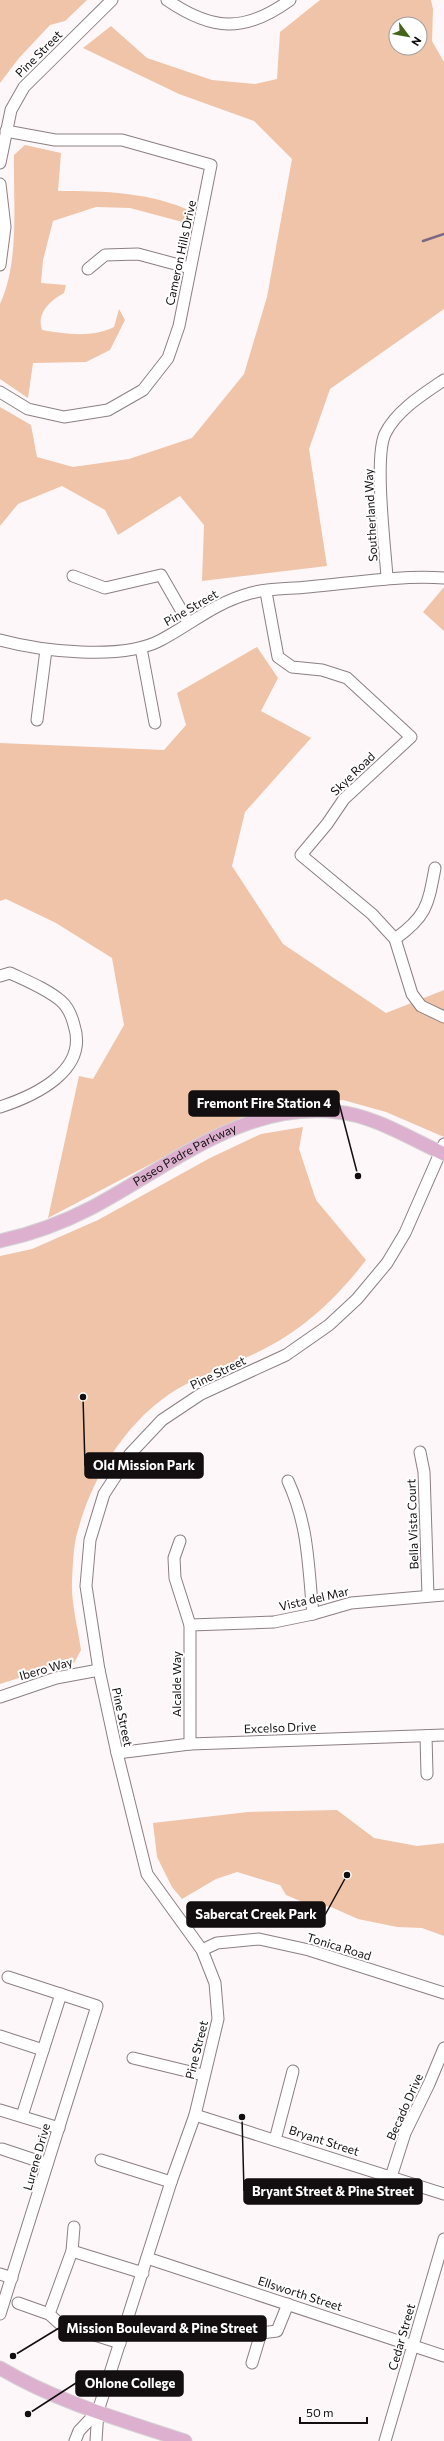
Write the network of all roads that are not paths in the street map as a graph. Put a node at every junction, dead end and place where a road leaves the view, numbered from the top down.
1 (112, 0) edge
2 (167, 0) edge
3 (290, 0) edge
4 (6, 130) junction
5 (0, 163) edge
6 (0, 184) edge
7 (0, 265) edge
8 (190, 268) junction
9 (88, 269) dead end
10 (443, 382) edge
11 (0, 392) edge
12 (72, 576) dead end
13 (444, 578) edge
14 (385, 580) junction
15 (266, 592) junction
16 (188, 622) junction
17 (0, 640) edge
18 (141, 648) junction
19 (46, 650) junction
20 (37, 720) dead end
21 (155, 723) dead end
22 (435, 868) dead end
23 (395, 939) junction
24 (0, 976) edge
25 (444, 1017) edge
26 (0, 1107) edge
27 (442, 1150) edge
28 (0, 1241) edge
29 (420, 1452) dead end
30 (288, 1481) dead end
31 (180, 1541) dead end
32 (444, 1594) edge
33 (428, 1596) junction
34 (313, 1614) junction
35 (190, 1625) junction
36 (99, 1670) junction
37 (0, 1697) edge
38 (444, 1735) edge
39 (426, 1736) junction
40 (190, 1744) junction
41 (117, 1753) junction
42 (427, 1774) dead end
43 (202, 1950) junction
44 (8, 1977) dead end
45 (444, 1993) edge
46 (61, 1994) junction
47 (0, 2036) edge
48 (444, 2048) edge
49 (43, 2050) junction
50 (133, 2058) dead end
51 (293, 2071) dead end
52 (203, 2076) junction
53 (0, 2110) edge
54 (195, 2115) junction
55 (22, 2116) junction
56 (59, 2128) junction
57 (275, 2140) junction
58 (2, 2149) dead end
59 (101, 2160) dead end
60 (47, 2164) junction
61 (391, 2177) junction
62 (171, 2182) junction
63 (444, 2194) edge
64 (74, 2227) dead end
65 (444, 2240) edge
66 (72, 2251) junction
67 (147, 2258) junction
68 (143, 2273) junction
69 (0, 2274) edge
70 (12, 2278) junction
71 (18, 2303) dead end
72 (288, 2304) junction
73 (0, 2314) edge
74 (49, 2314) junction
75 (120, 2343) junction
76 (413, 2345) junction
77 (444, 2356) edge
78 (252, 2363) dead end
79 (0, 2368) edge
80 (98, 2411) junction
81 (75, 2441) edge
82 (96, 2441) edge
83 (185, 2441) edge
84 (385, 2441) edge

1 - 4 street, Pine Street
2 - 3 street
4 - 5 street, Pine Street
4 - 8 street, Cameron Hills Drive
6 - 7 street
8 - 9 street
8 - 11 street, Cameron Hills Drive
10 - 14 street, Southerland Way
12 - 16 street
13 - 14 street, Pine Street
14 - 15 street, Pine Street
15 - 16 street, Pine Street
15 - 23 street, Skye Road
16 - 18 street, Pine Street
17 - 19 street, Pine Street
18 - 19 street, Pine Street
18 - 21 street
19 - 20 street
22 - 23 street
23 - 25 street, Skye Road
24 - 26 street
27 - 28 main road, Paseo Padre Parkway
27 - 36 street, Pine Street
29 - 33 street, Bella Vista Court
30 - 34 street
31 - 35 street, Alcalde Way
32 - 33 street, Vista del Mar
33 - 34 street, Vista del Mar
34 - 35 street, Vista del Mar
35 - 40 street, Alcalde Way
36 - 37 street, Ibero Way
36 - 41 street, Pine Street
38 - 39 street, Excelso Drive
39 - 40 street, Excelso Drive
39 - 42 street
40 - 41 street, Excelso Drive
41 - 43 street, Pine Street
43 - 45 street, Tonica Road
43 - 52 street, Pine Street
44 - 46 street
46 - 49 street
46 - 56 street, Lurene Drive
47 - 49 street
48 - 61 street, Becado Drive
49 - 55 street
50 - 52 street
51 - 57 street
52 - 54 street, Pine Street
53 - 55 street
54 - 57 street, Bryant Street
54 - 62 street, Pine Street
55 - 56 street
56 - 60 street, Lurene Drive
57 - 61 street, Bryant Street
58 - 60 street
59 - 62 street
60 - 70 street, Lurene Drive
61 - 63 street, Bryant Street
62 - 67 street, Pine Street
64 - 66 street
65 - 76 street, Cedar Street
66 - 68 street
66 - 74 street
67 - 68 street, Pine Street
67 - 72 street, Ellsworth Street
68 - 75 street, Pine Street
69 - 70 street
70 - 73 street, Lurene Drive
71 - 74 street
72 - 76 street, Ellsworth Street
72 - 78 street
74 - 75 street
75 - 80 street, Pine Street
76 - 77 street, Ellsworth Street
76 - 84 street, Cedar Street
79 - 80 main road
80 - 81 street
80 - 82 street
80 - 83 main road

